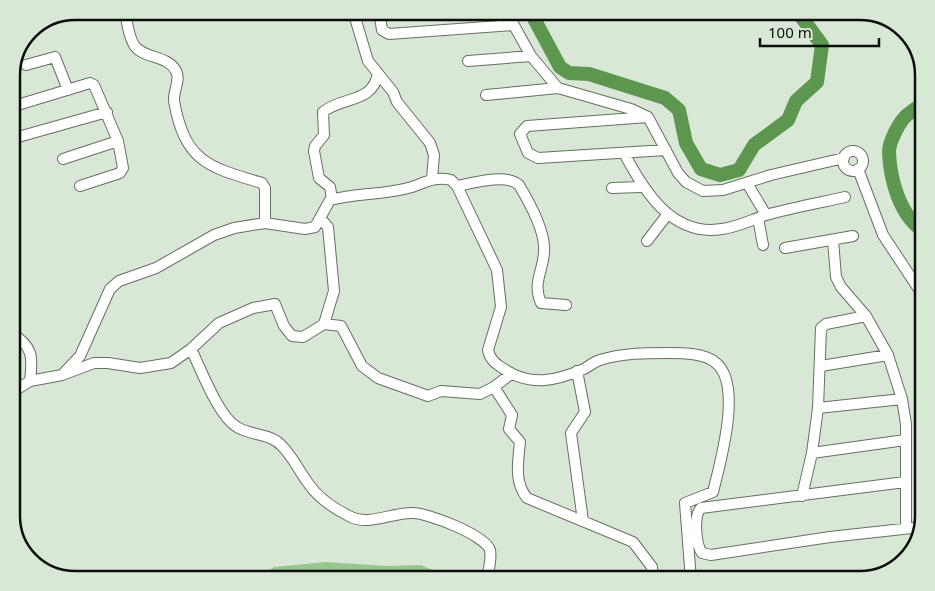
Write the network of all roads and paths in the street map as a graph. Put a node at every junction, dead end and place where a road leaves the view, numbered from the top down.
1 (127, 20) edge
2 (356, 20) edge
3 (380, 20) edge
4 (510, 20) edge
5 (513, 25) junction
6 (531, 56) junction
7 (468, 61) dead end
8 (26, 65) dead end
9 (378, 73) junction
10 (558, 88) junction
11 (68, 90) junction
12 (486, 95) dead end
13 (20, 104) edge
14 (107, 112) junction
15 (648, 117) junction
16 (20, 136) edge
17 (118, 141) junction
18 (666, 150) junction
19 (624, 153) junction
20 (844, 158) junction
21 (63, 159) dead end
22 (858, 169) junction
23 (432, 179) junction
24 (747, 183) junction
25 (80, 186) dead end
26 (457, 186) junction
27 (642, 186) junction
28 (612, 188) dead end
29 (845, 197) dead end
30 (332, 199) junction
31 (667, 215) junction
32 (762, 216) junction
33 (321, 219) junction
34 (265, 224) junction
35 (853, 236) dead end
36 (833, 240) junction
37 (647, 241) dead end
38 (764, 245) dead end
39 (785, 248) dead end
40 (915, 283) edge
41 (566, 305) dead end
42 (866, 316) junction
43 (324, 324) junction
44 (20, 338) edge
45 (191, 349) junction
46 (888, 355) junction
47 (820, 366) junction
48 (577, 371) junction
49 (511, 374) junction
50 (62, 375) junction
51 (30, 381) junction
52 (20, 387) edge
53 (494, 387) junction
54 (902, 399) junction
55 (818, 408) junction
56 (905, 440) junction
57 (812, 453) junction
58 (904, 482) junction
59 (802, 496) junction
60 (583, 521) junction
61 (914, 527) edge
62 (906, 528) junction
63 (488, 571) edge
64 (652, 571) edge
65 (688, 571) edge

1 - 34 street
2 - 9 street
3 - 5 street
4 - 5 street
5 - 6 street
6 - 7 street
6 - 10 street
8 - 11 street
9 - 23 street
9 - 30 street
10 - 12 street
10 - 15 street
11 - 13 street
11 - 14 street
14 - 16 street
14 - 17 street
15 - 18 street
15 - 19 street
17 - 21 street
17 - 25 street
18 - 19 street
18 - 24 street
19 - 27 street
20 - 22 street
20 - 22 street
20 - 24 street
22 - 40 street
23 - 26 street
23 - 30 street
24 - 32 street
26 - 41 street
26 - 49 street
27 - 28 street
27 - 31 street
29 - 32 street
30 - 33 street
31 - 32 street
31 - 37 street
32 - 38 street
33 - 34 street
33 - 43 street
34 - 50 street
35 - 36 street
36 - 39 street
36 - 42 street
42 - 46 street
42 - 47 street
43 - 45 street
43 - 53 street
44 - 51 street
45 - 50 street
45 - 63 street
46 - 47 street
46 - 54 street
47 - 55 street
48 - 49 street
48 - 60 street
48 - 65 street
49 - 53 street
50 - 51 street
51 - 52 street
53 - 60 street
54 - 55 street
54 - 56 street
55 - 57 street
56 - 57 street
56 - 58 street
57 - 59 street
58 - 59 street
58 - 62 street
59 - 62 street
60 - 64 street
61 - 62 street

